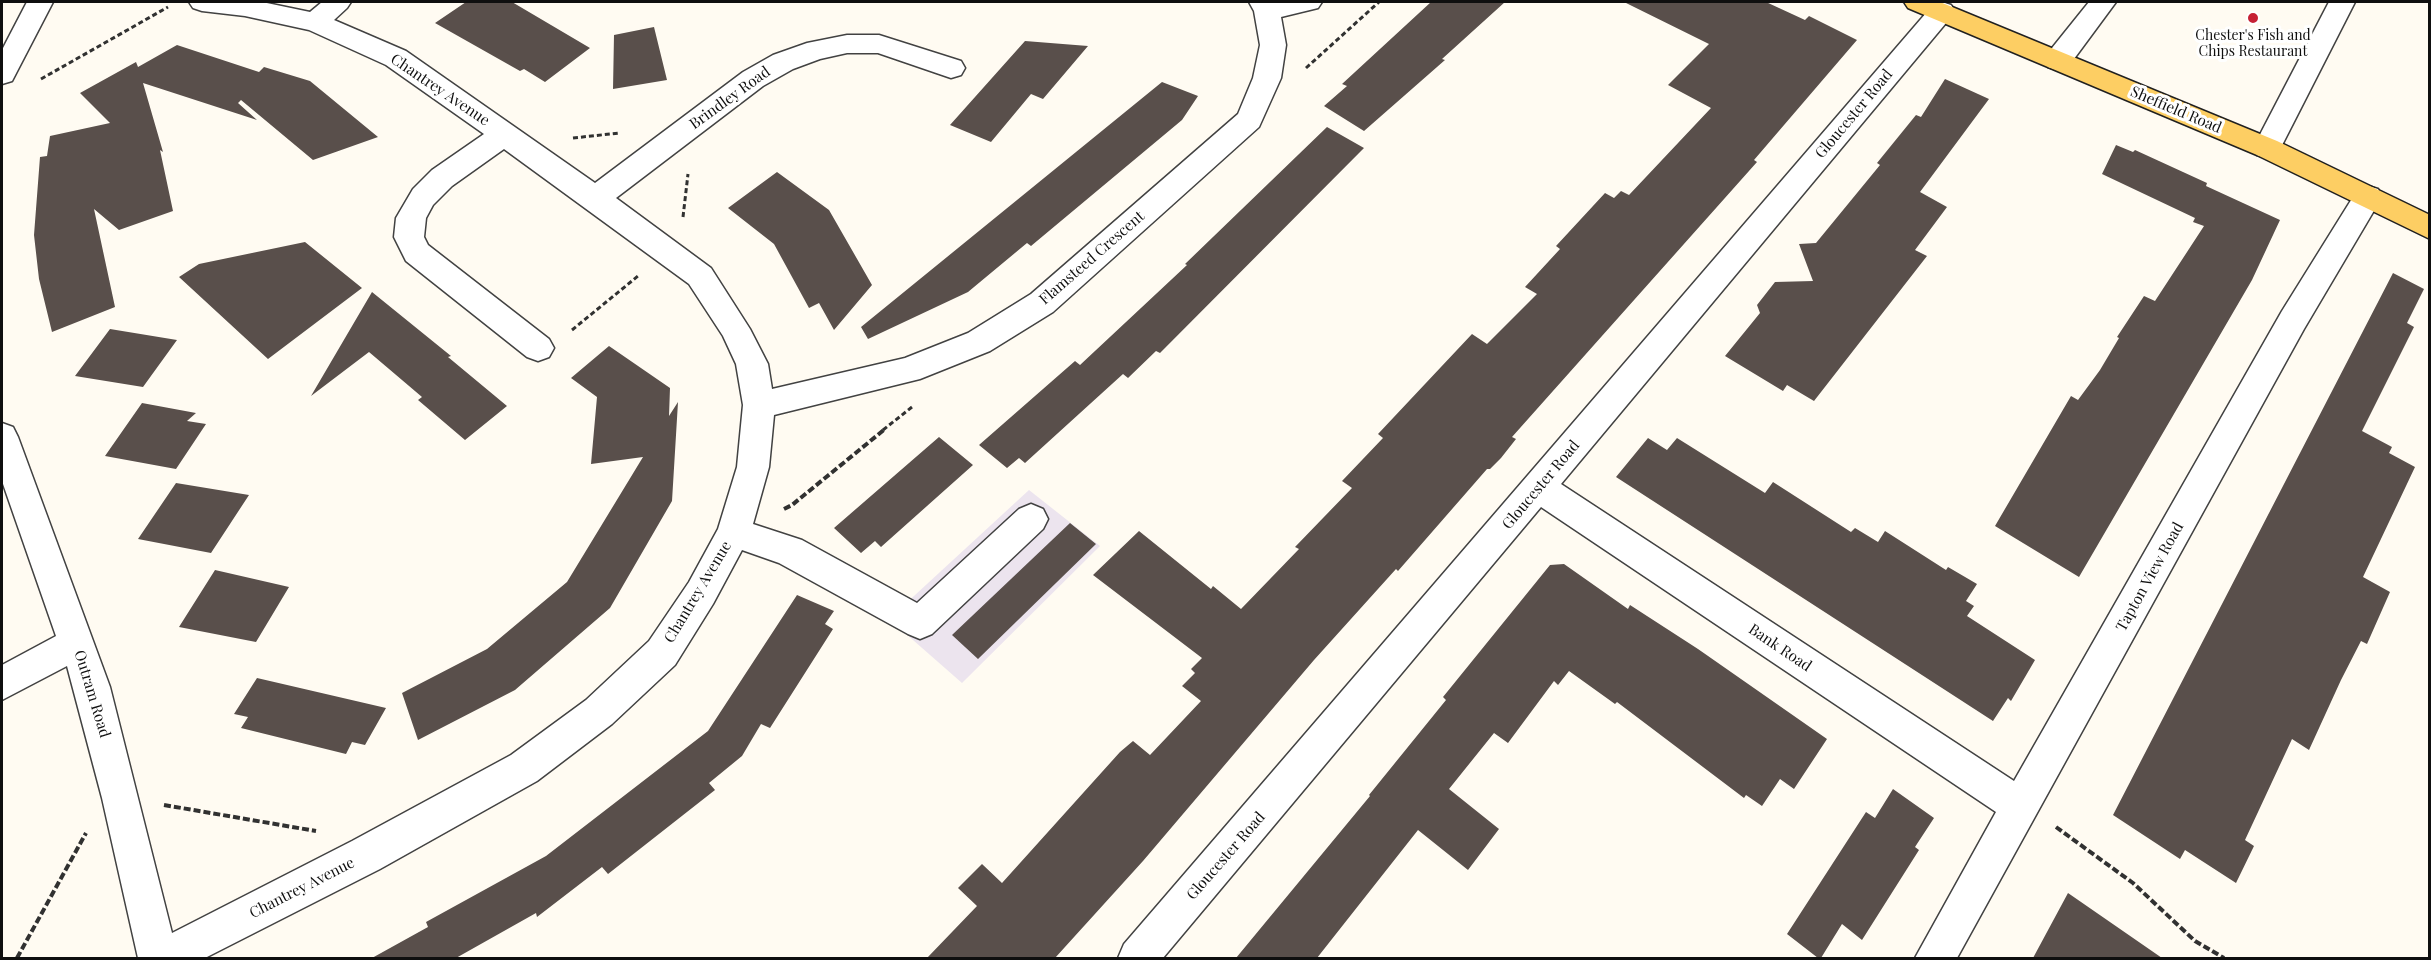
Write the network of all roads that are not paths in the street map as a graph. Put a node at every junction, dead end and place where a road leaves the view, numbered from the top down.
1 (40, 2) edge
2 (201, 2) edge
3 (1310, 2) edge
4 (2103, 2) edge
5 (2342, 2) edge
6 (1264, 6) edge
7 (1930, 6) edge
8 (327, 12) edge
9 (2058, 60) junction
10 (951, 68) dead end
11 (2, 74) edge
12 (505, 134) junction
13 (2267, 148) junction
14 (2368, 197) junction
15 (595, 198) junction
16 (2430, 228) edge
17 (538, 348) dead end
18 (759, 405) junction
19 (2, 437) edge
20 (1539, 488) junction
21 (1031, 519) dead end
22 (734, 532) junction
23 (76, 643) junction
24 (2, 683) edge
25 (2021, 807) junction
26 (158, 958) edge
27 (165, 958) edge
28 (1138, 958) edge
29 (1935, 958) edge

1 - 11 street
2 - 8 street, Chantrey Avenue
3 - 6 street
4 - 9 street
5 - 13 street
6 - 18 street, Flamsteed Crescent
7 - 9 main road, Sheffield Road
7 - 20 street, Gloucester Road
8 - 12 street, Chantrey Avenue
9 - 13 main road, Sheffield Road
10 - 15 street, Brindley Road
12 - 15 street, Chantrey Avenue
12 - 17 street, Chantrey Avenue
13 - 14 main road, Sheffield Road
14 - 16 main road, Sheffield Road
14 - 25 street, Tapton View Road
15 - 18 street, Chantrey Avenue
18 - 22 street, Chantrey Avenue
19 - 23 street, Outram Road
20 - 25 street, Bank Road
20 - 28 street, Gloucester Road
21 - 22 street
22 - 27 street, Chantrey Avenue
23 - 24 street
23 - 26 street, Outram Road
25 - 29 street, Tapton View Road

